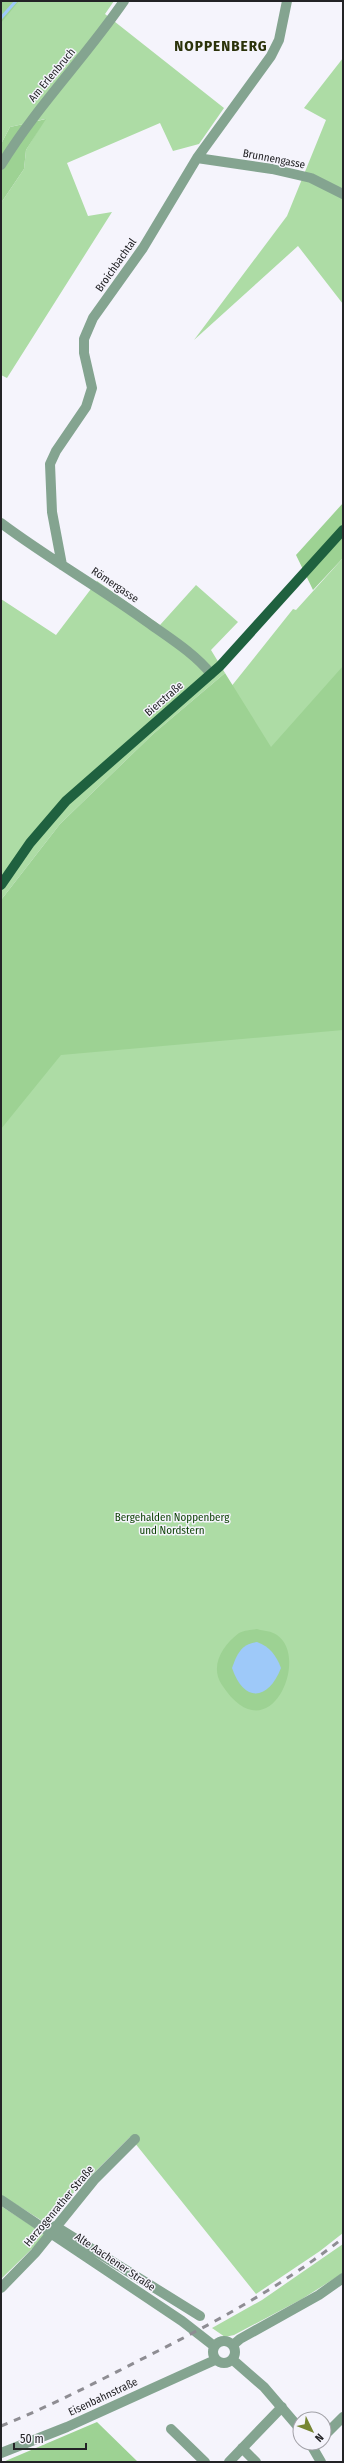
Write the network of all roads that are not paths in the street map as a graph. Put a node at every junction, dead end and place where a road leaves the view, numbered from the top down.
1 (124, 1) edge
2 (287, 1) edge
3 (197, 158) junction
4 (1, 165) edge
5 (343, 194) edge
6 (1, 523) edge
7 (343, 530) edge
8 (62, 565) junction
9 (211, 674) junction
10 (1, 884) edge
11 (135, 2139) dead end
12 (1, 2200) edge
13 (53, 2229) junction
14 (343, 2278) edge
15 (1, 2288) edge
16 (200, 2316) dead end
17 (233, 2345) junction
18 (214, 2346) junction
19 (215, 2360) junction
20 (233, 2360) junction
21 (282, 2408) junction
22 (343, 2417) edge
23 (292, 2420) edge
24 (332, 2428) edge
25 (171, 2429) dead end
26 (242, 2448) junction
27 (316, 2451) edge
28 (1, 2453) edge
29 (205, 2462) edge
30 (229, 2462) edge
31 (256, 2462) edge
32 (321, 2462) edge

1 - 4 street, Am Erlenbruch
2 - 3 street, Broichbachtal
3 - 5 street, Brunnengasse
3 - 8 street, Broichbachtal
6 - 8 street, Römergasse
7 - 9 main road, Bierstraße
8 - 9 street, Römergasse
9 - 10 main road, Bierstraße
11 - 13 street, Herzogenrather Straße
12 - 13 street, Alte Aachener Straße
13 - 15 street, Herzogenrather Straße
13 - 16 street, Alte Aachener Straße
13 - 18 street, Alte Aachener Straße
14 - 17 street
17 - 18 street
17 - 20 street
18 - 19 street
19 - 20 street
19 - 28 street, Eisenbahnstraße
20 - 21 street
21 - 23 street
21 - 26 street
22 - 24 street
25 - 29 street
26 - 30 street
26 - 31 street
27 - 32 street

